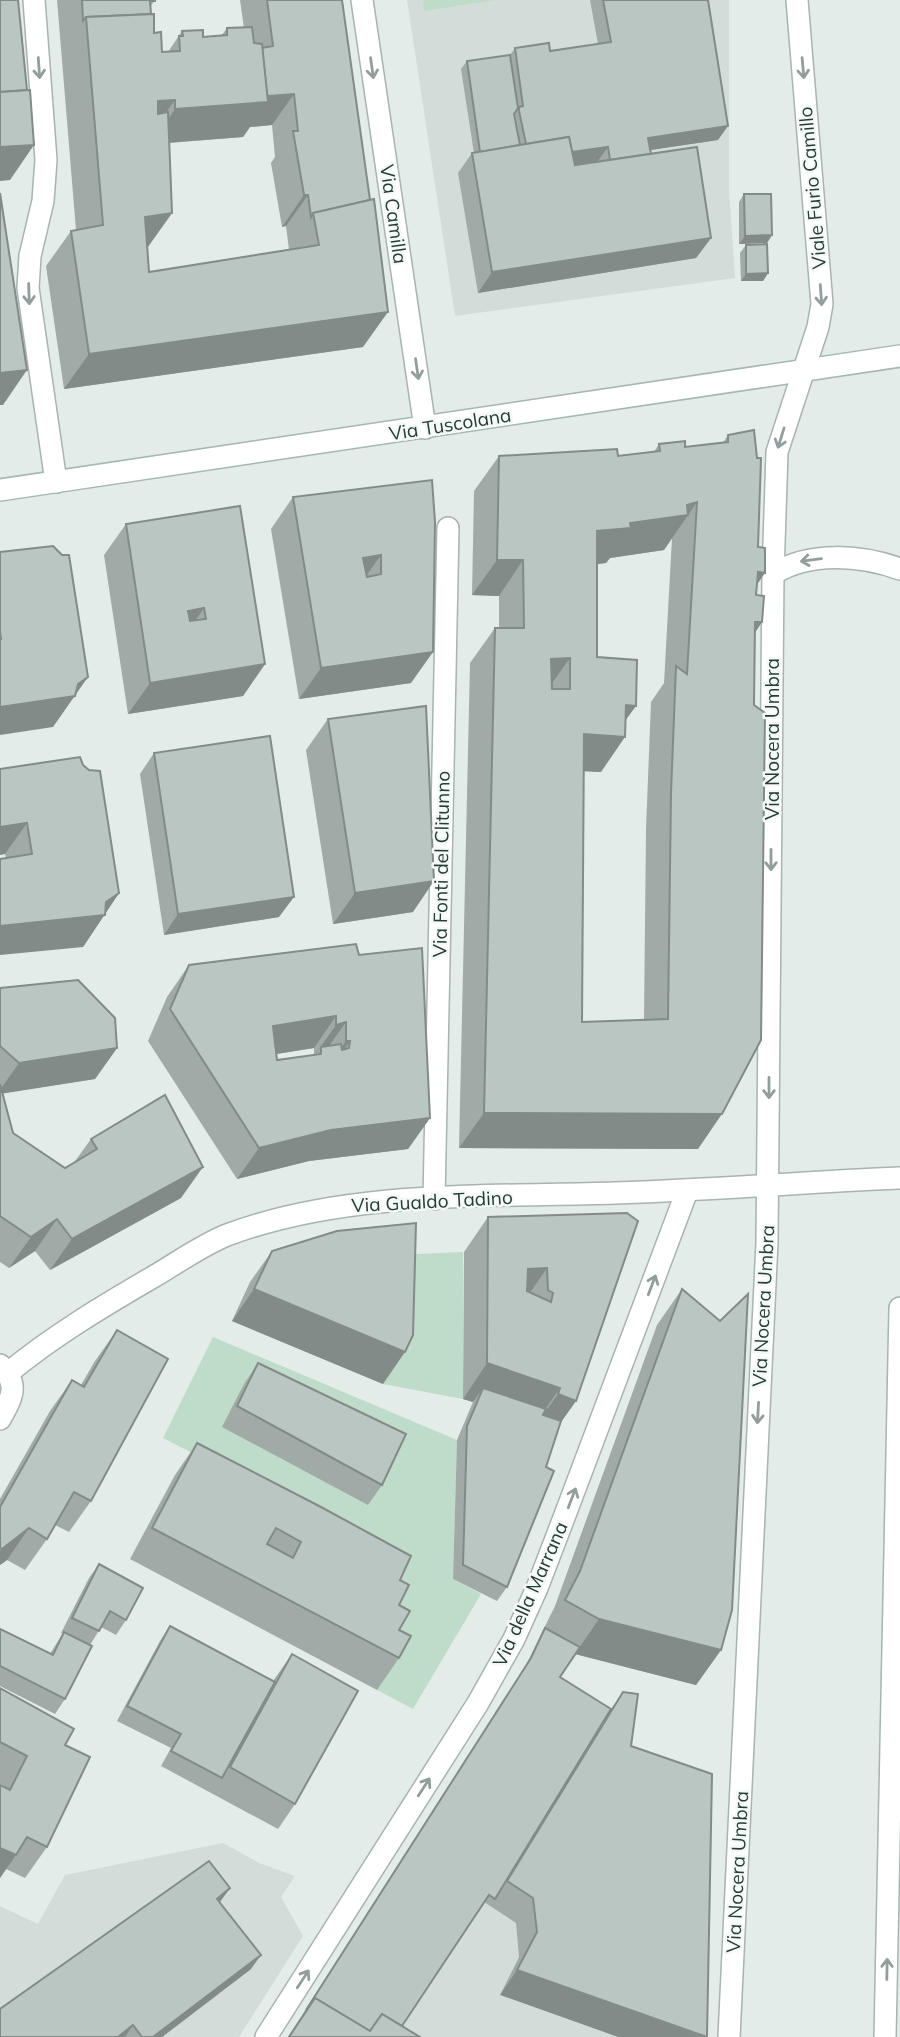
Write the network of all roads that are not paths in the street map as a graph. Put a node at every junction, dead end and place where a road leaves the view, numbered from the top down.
1 (34, 0) edge
2 (362, 0) edge
3 (797, 0) edge
4 (900, 356) edge
5 (801, 373) junction
6 (425, 428) junction
7 (56, 482) junction
8 (0, 491) edge
9 (448, 528) dead end
10 (900, 569) edge
11 (773, 574) junction
12 (900, 1178) edge
13 (768, 1186) junction
14 (687, 1191) junction
15 (434, 1199) junction
16 (900, 1308) edge
17 (4, 1369) edge
18 (0, 1419) edge
19 (266, 2037) edge
20 (729, 2037) edge
21 (886, 2037) edge

1 -> 7 street
2 -> 6 street, Via Camilla
3 -> 5 street, Viale Furio Camillo
4 - 5 street, Via Tuscolana
5 - 6 street, Via Tuscolana
5 -> 11 street, Via Nocera Umbra
6 - 7 street, Via Tuscolana
7 - 8 street, Via Tuscolana
9 - 15 street, Via Fonti del Clitunno
10 -> 11 street
11 -> 13 street, Via Nocera Umbra
12 - 13 street, Via Gualdo Tadino
13 - 14 street, Via Gualdo Tadino
13 -> 20 street, Via Nocera Umbra
14 - 15 street, Via Gualdo Tadino
19 -> 14 street, Via della Marrana
15 - 17 street, Via Gualdo Tadino
21 -> 16 street
17 - 18 street

